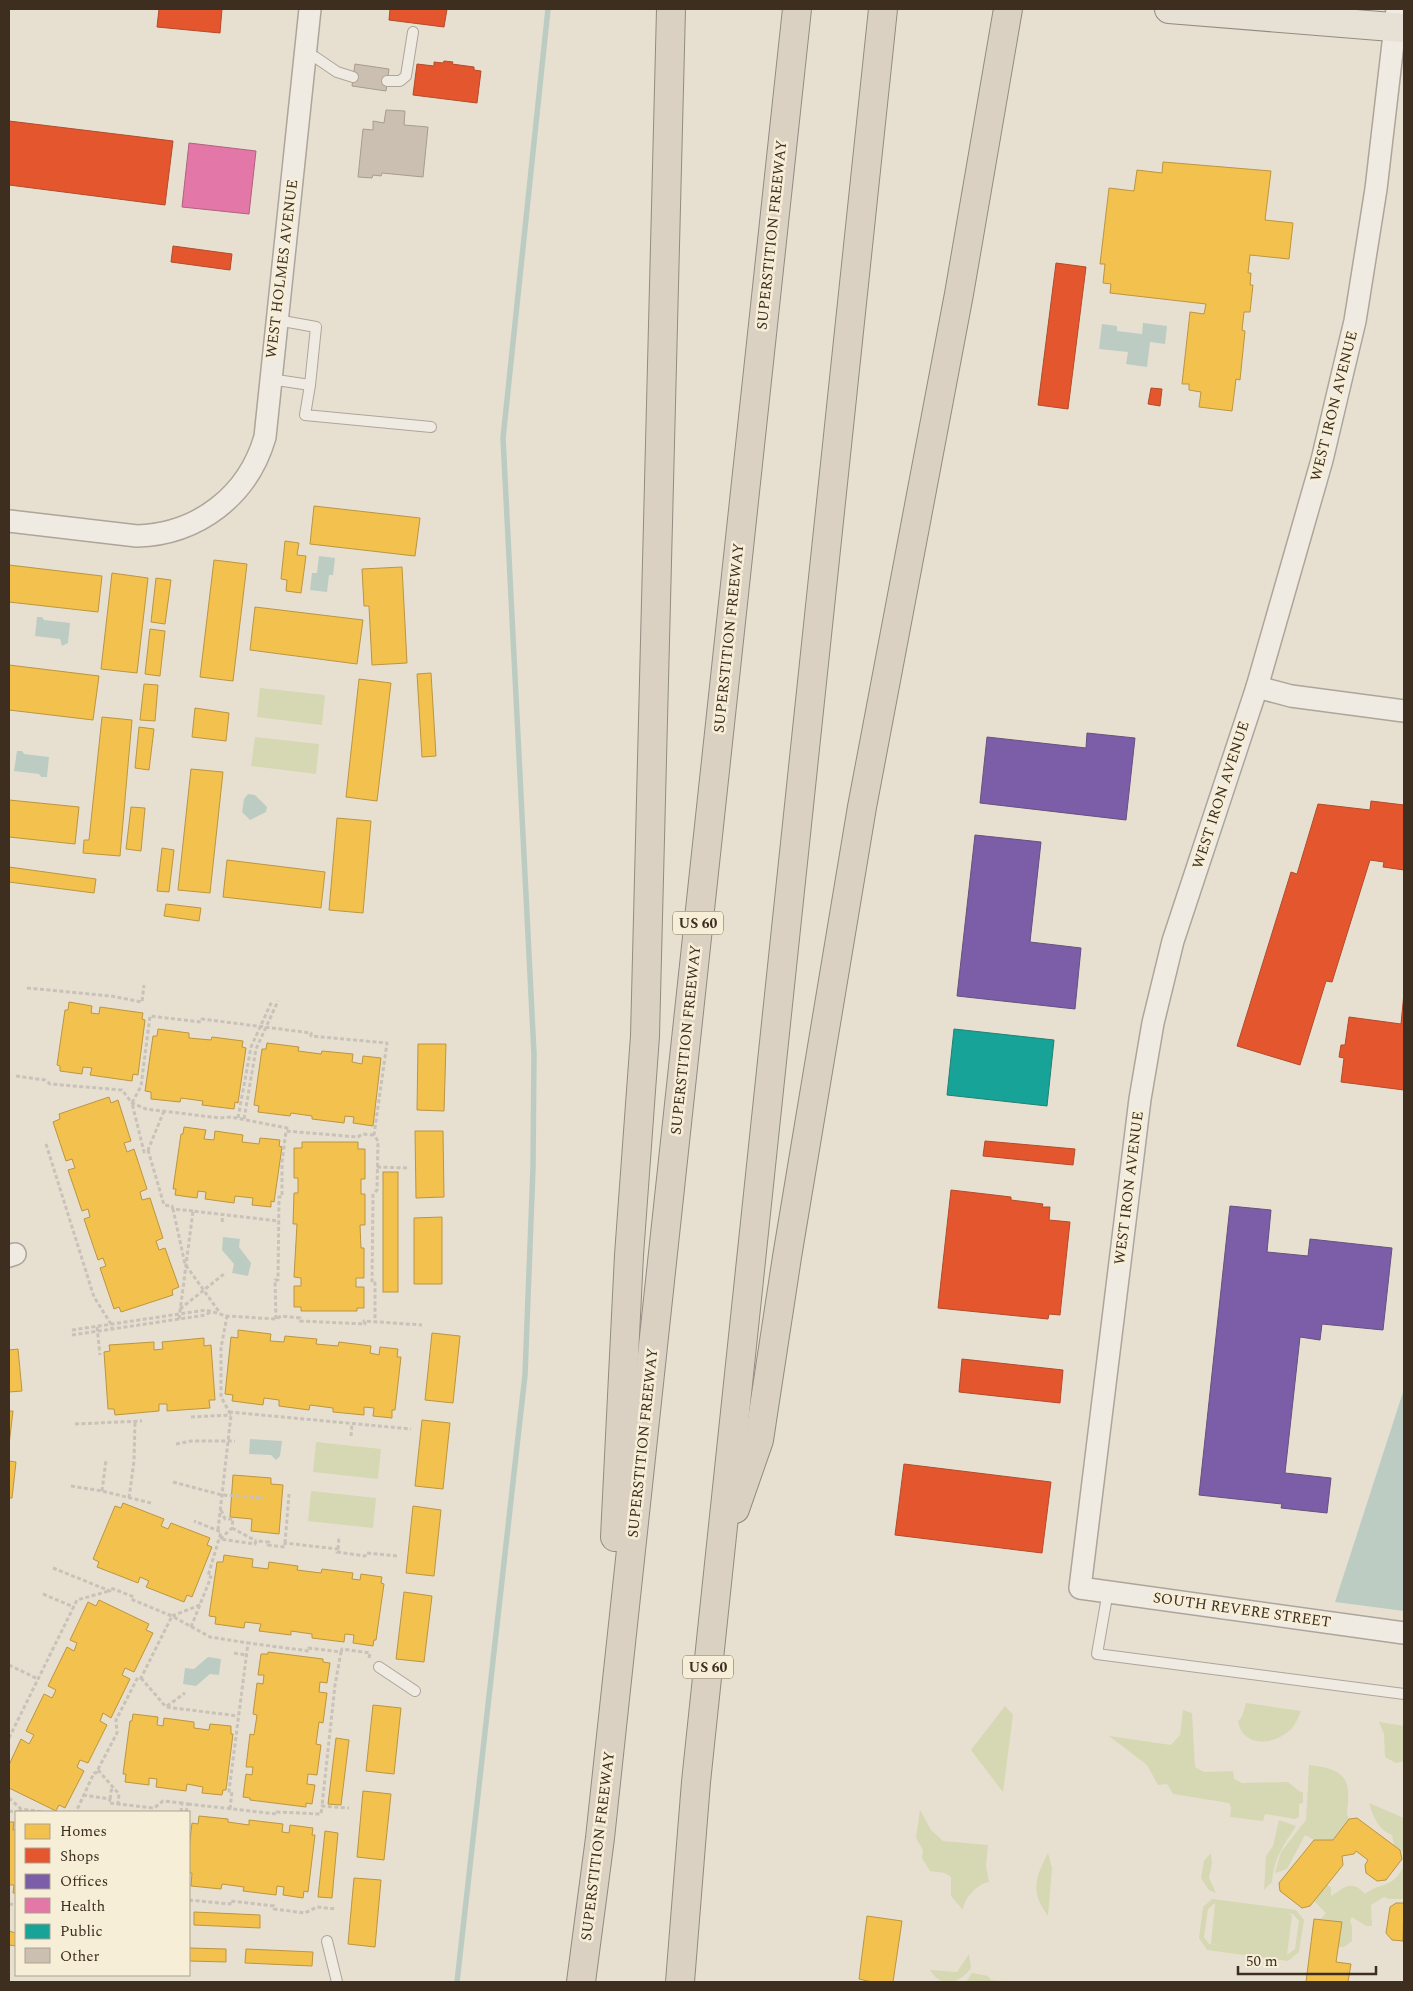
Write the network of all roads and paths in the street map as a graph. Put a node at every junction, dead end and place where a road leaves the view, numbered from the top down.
1 (310, 9) edge
2 (671, 9) edge
3 (797, 9) edge
4 (883, 9) edge
5 (1008, 9) edge
6 (1169, 9) edge
7 (1399, 21) edge
8 (413, 32) dead end
9 (315, 57) dead end
10 (353, 77) dead end
11 (388, 82) dead end
12 (277, 320) junction
13 (270, 379) junction
14 (310, 384) junction
15 (431, 427) dead end
16 (9, 521) edge
17 (1257, 686) junction
18 (1404, 711) edge
19 (144, 985) dead end
20 (27, 988) dead end
21 (272, 1001) dead end
22 (278, 1002) dead end
23 (259, 1026) junction
24 (265, 1027) junction
25 (255, 1038) junction
26 (260, 1040) junction
27 (252, 1044) junction
28 (258, 1046) junction
29 (16, 1076) dead end
30 (132, 1103) junction
31 (164, 1111) junction
32 (238, 1118) junction
33 (244, 1119) junction
34 (286, 1131) junction
35 (374, 1136) junction
36 (46, 1144) dead end
37 (148, 1150) junction
38 (378, 1167) junction
39 (407, 1168) dead end
40 (173, 1209) junction
41 (193, 1211) junction
42 (223, 1215) junction
43 (279, 1221) junction
44 (222, 1222) dead end
45 (185, 1264) junction
46 (224, 1274) dead end
47 (203, 1290) junction
48 (179, 1309) junction
49 (220, 1314) junction
50 (227, 1316) junction
51 (179, 1317) junction
52 (276, 1319) junction
53 (375, 1321) junction
54 (111, 1324) junction
55 (422, 1325) dead end
56 (97, 1327) junction
57 (112, 1329) junction
58 (72, 1330) dead end
59 (98, 1332) junction
60 (72, 1335) dead end
61 (100, 1355) dead end
62 (230, 1413) junction
63 (191, 1417) dead end
64 (135, 1421) junction
65 (142, 1421) dead end
66 (352, 1423) junction
67 (75, 1424) dead end
68 (411, 1430) dead end
69 (351, 1436) dead end
70 (228, 1441) junction
71 (235, 1441) dead end
72 (176, 1444) dead end
73 (106, 1460) dead end
74 (174, 1482) dead end
75 (71, 1486) dead end
76 (102, 1491) junction
77 (290, 1494) dead end
78 (222, 1495) junction
79 (129, 1498) junction
80 (263, 1498) dead end
81 (151, 1503) dead end
82 (221, 1510) junction
83 (194, 1521) dead end
84 (232, 1528) junction
85 (218, 1530) junction
86 (339, 1536) dead end
87 (220, 1539) junction
88 (256, 1540) junction
89 (285, 1543) junction
90 (338, 1549) junction
91 (720, 1552) junction
92 (398, 1556) dead end
93 (53, 1568) dead end
94 (1080, 1588) joint
95 (110, 1591) junction
96 (1108, 1591) junction
97 (43, 1594) dead end
98 (200, 1605) junction
99 (74, 1608) junction
100 (172, 1616) junction
101 (191, 1627) junction
102 (1404, 1633) edge
103 (248, 1643) junction
104 (341, 1652) junction
105 (234, 1653) dead end
106 (246, 1655) junction
107 (9, 1664) edge
108 (379, 1667) joint
109 (141, 1678) junction
110 (38, 1679) junction
111 (415, 1691) dead end
112 (185, 1693) dead end
113 (1404, 1694) edge
114 (166, 1707) junction
115 (238, 1716) junction
116 (9, 1738) edge
117 (98, 1770) junction
118 (112, 1786) junction
119 (83, 1795) junction
120 (9, 1798) edge
121 (110, 1799) junction
122 (182, 1803) junction
123 (118, 1804) junction
124 (188, 1804) junction
125 (322, 1806) junction
126 (349, 1808) dead end
127 (230, 1809) junction
128 (9, 1811) edge
129 (20, 1811) edge
130 (76, 1811) edge
131 (181, 1811) edge
132 (186, 1811) edge
133 (600, 1838) junction
134 (190, 1900) edge
135 (336, 1909) dead end
136 (327, 1941) dead end
137 (337, 1982) edge
138 (581, 1982) edge
139 (680, 1982) edge

1 - 12 street, WEST HOLMES AVENUE
2 - 133 highway
3 - 133 highway, SUPERSTITION FREEWAY / US 60
4 - 91 highway, US 60
5 - 91 highway
6 - 7 main road
7 - 17 street, WEST IRON AVENUE
8 - 11 lane
9 - 10 lane
12 - 13 street, WEST HOLMES AVENUE
12 - 14 lane
13 - 14 lane
13 - 16 street, WEST HOLMES AVENUE
14 - 15 lane
17 - 18 street
17 - 94 street, WEST IRON AVENUE
19 - 20 path
21 - 23 path
22 - 24 path
23 - 24 path
23 - 25 path
23 - 30 path
24 - 26 path
24 - 35 path
25 - 26 path
25 - 27 path
26 - 28 path
27 - 28 path
27 - 32 path
28 - 33 path
29 - 30 path
30 - 31 path
30 - 37 path
31 - 32 path
31 - 37 path
32 - 33 path
33 - 34 path
34 - 35 path
34 - 43 path
35 - 38 path
36 - 54 path
37 - 40 path
38 - 39 path
38 - 53 path
40 - 41 path
40 - 45 path
41 - 42 path
41 - 45 path
42 - 43 path
42 - 44 path
43 - 52 path
45 - 47 path
45 - 48 path
46 - 47 path
47 - 48 path
47 - 49 path
48 - 51 path
49 - 50 path
49 - 51 path
50 - 52 path
50 - 62 path
51 - 54 path
51 - 57 path
52 - 53 path
53 - 55 path
54 - 56 path
54 - 57 path
56 - 58 path
56 - 59 path
57 - 59 path
59 - 60 path
59 - 61 path
62 - 63 path
62 - 66 path
62 - 70 path
64 - 65 path
64 - 67 path
64 - 79 path
66 - 68 path
66 - 69 path
70 - 71 path
70 - 72 path
70 - 78 path
73 - 76 path
74 - 78 path
75 - 76 path
76 - 79 path
77 - 89 path
78 - 80 path
78 - 82 path
79 - 81 path
82 - 84 path
82 - 85 path
83 - 85 path
84 - 87 path
84 - 88 path
85 - 87 path
86 - 90 path
87 - 88 path
87 - 98 path
88 - 89 path
89 - 90 path
90 - 92 path
91 - 139 highway, US 60
93 - 95 path
94 - 96 street, SOUTH REVERE STREET
95 - 99 path
95 - 100 path
96 - 102 street, SOUTH REVERE STREET
96 - 113 lane
97 - 99 path
98 - 100 path
98 - 101 path
99 - 110 path
100 - 101 path
100 - 109 path
101 - 103 path
103 - 104 path
103 - 106 path
104 - 108 path
104 - 125 path
105 - 106 path
106 - 115 path
107 - 110 path
108 - 111 lane
109 - 114 path
109 - 117 path
110 - 116 path
112 - 114 path
114 - 115 path
115 - 127 path
117 - 118 path
117 - 119 path
118 - 121 path
118 - 123 path
119 - 121 path
119 - 130 path
120 - 129 path
121 - 123 path
122 - 123 path
122 - 124 path
122 - 131 path
124 - 127 path
124 - 132 path
125 - 126 path
125 - 127 path
128 - 129 path
133 - 138 highway, SUPERSTITION FREEWAY / US 60
134 - 135 path
136 - 137 lane

